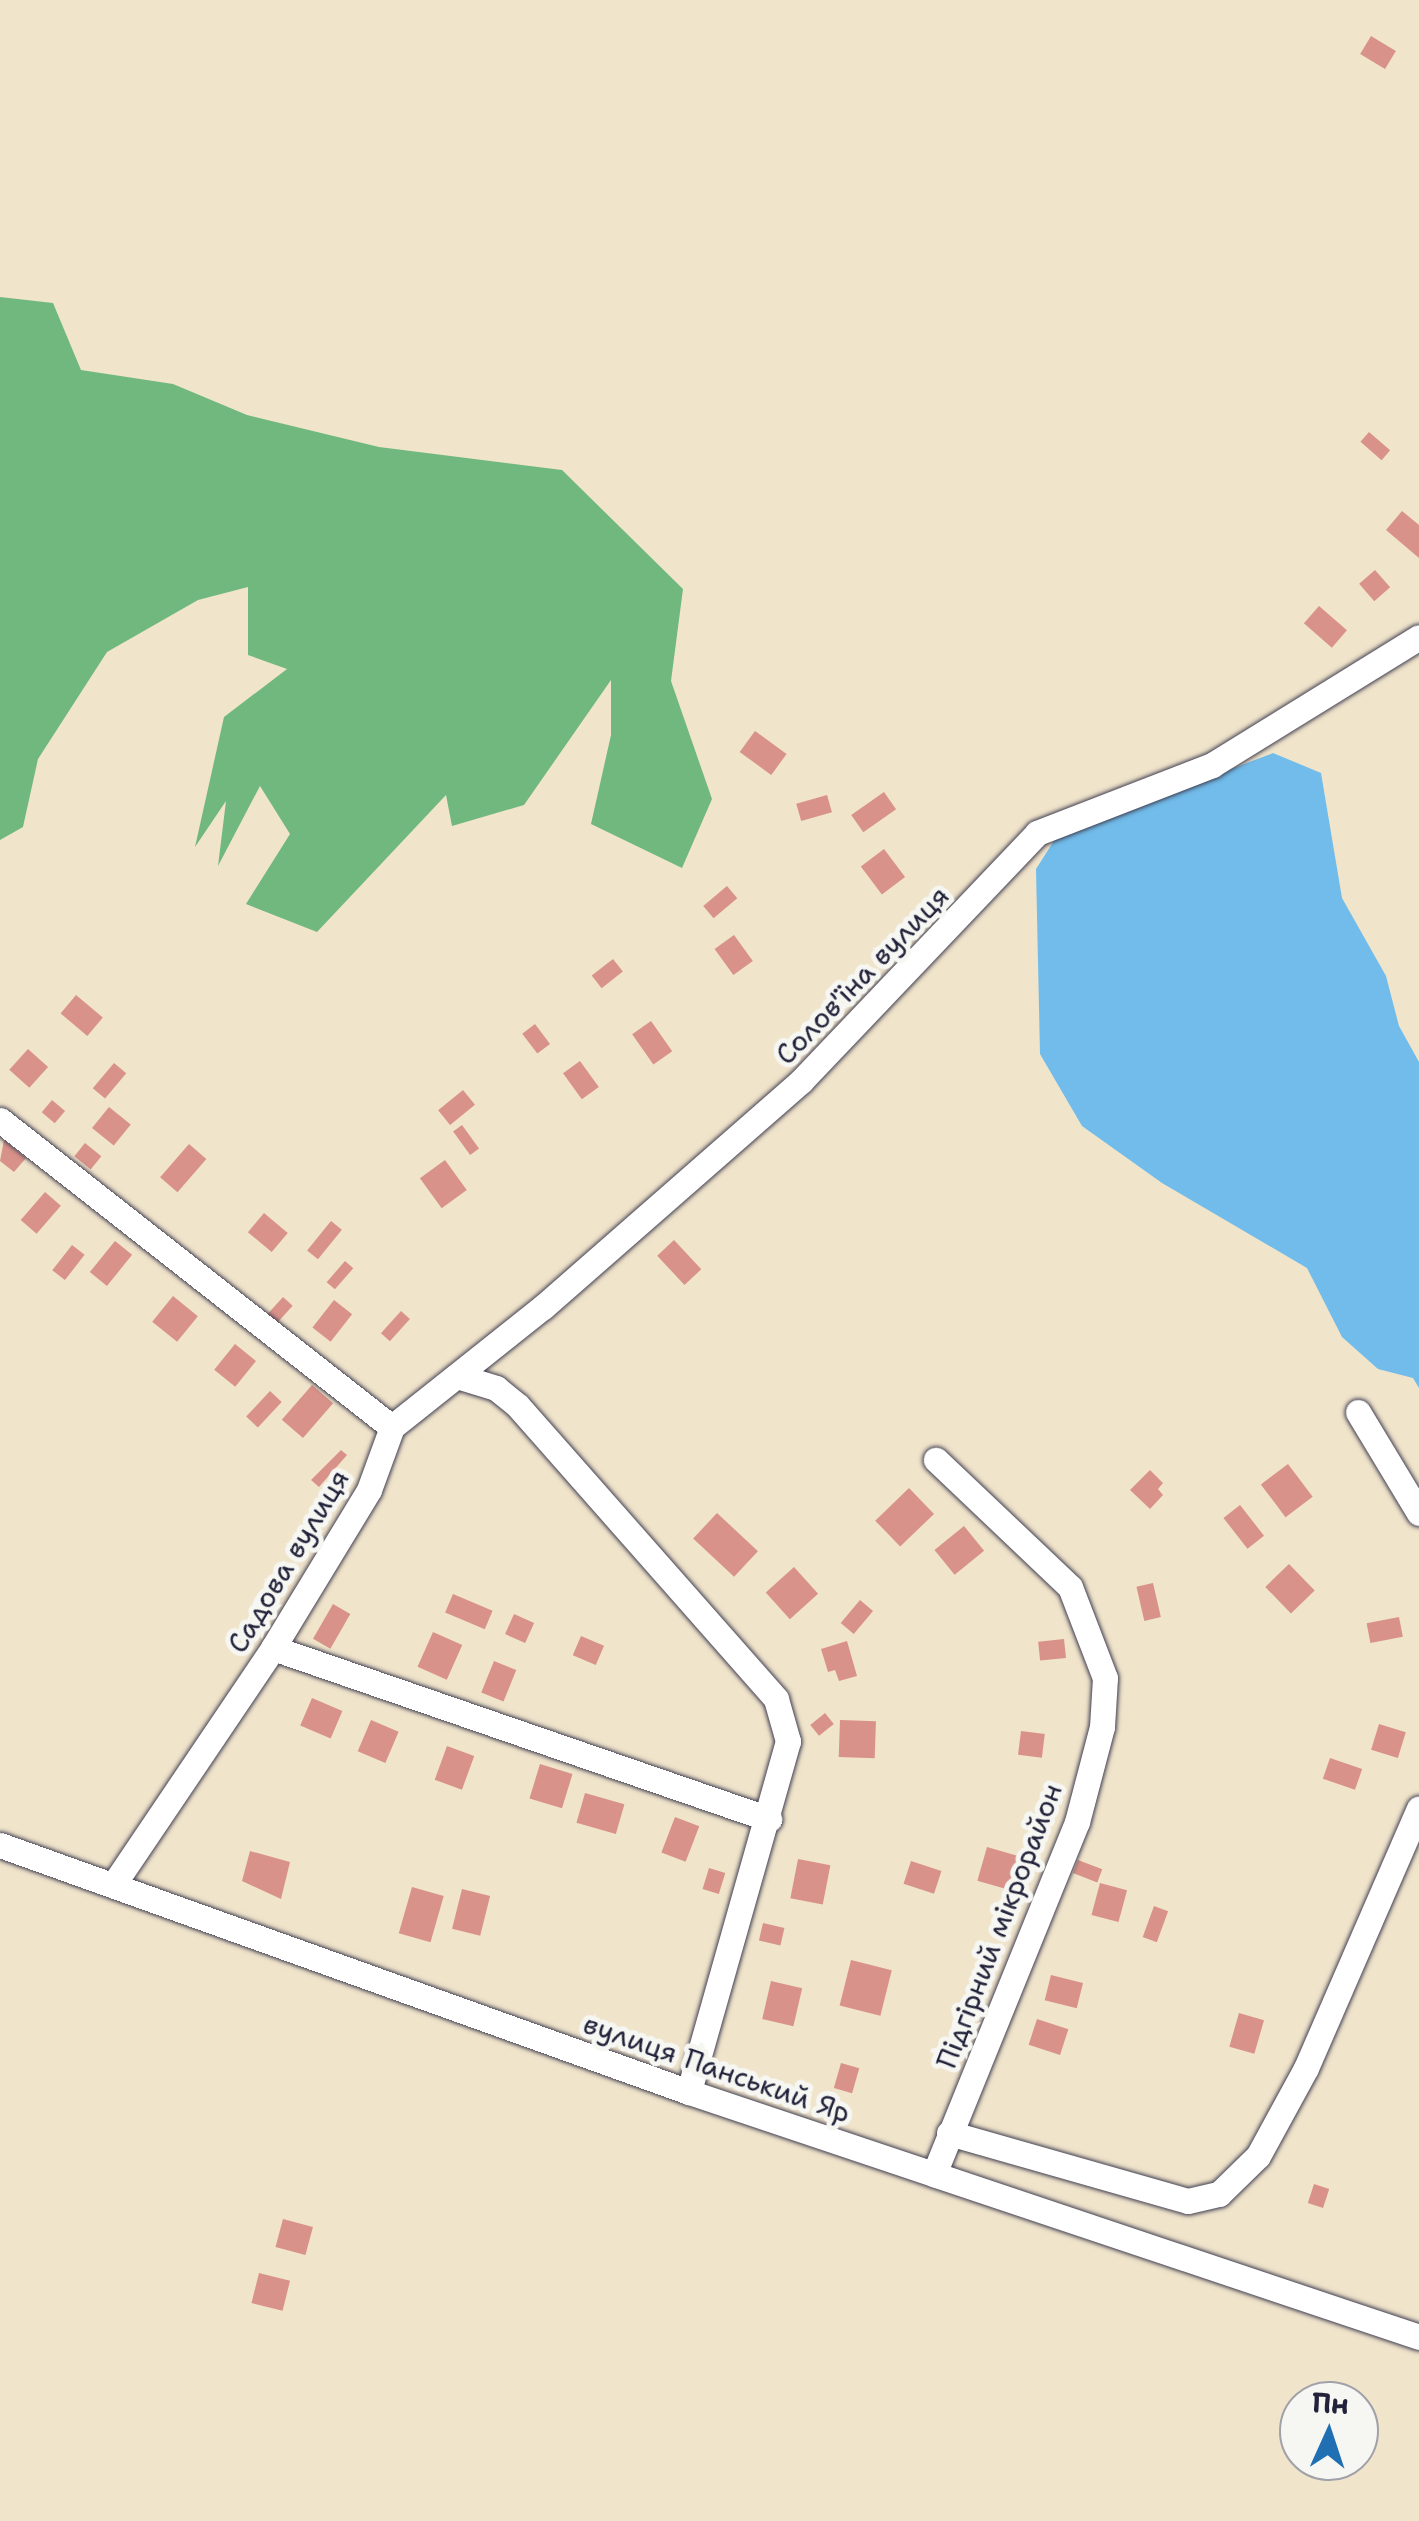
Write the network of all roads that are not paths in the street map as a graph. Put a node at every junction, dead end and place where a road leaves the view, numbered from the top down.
1 (1419, 637) edge
2 (0, 1120) edge
3 (457, 1376) junction
4 (1358, 1412) dead end
5 (392, 1428) junction
6 (936, 1460) dead end
7 (1419, 1513) edge
8 (273, 1648) junction
9 (1419, 1808) edge
10 (769, 1819) junction
11 (0, 1845) edge
12 (113, 1885) junction
13 (689, 2092) junction
14 (950, 2133) junction
15 (934, 2174) junction
16 (1419, 2337) edge

1 - 3 street, Солов'їна вулиця
2 - 5 street
3 - 5 street, Солов'їна вулиця
3 - 10 street
4 - 7 street
5 - 8 street, Садова вулиця
6 - 14 street, Підгірний мікрорайон
8 - 10 street
8 - 12 street, Садова вулиця
9 - 14 street
10 - 13 street
11 - 12 street, вулиця Панський Яр
12 - 13 street, вулиця Панський Яр
13 - 15 street, вулиця Панський Яр
14 - 15 street, Підгірний мікрорайон
15 - 16 street, вулиця Панський Яр

